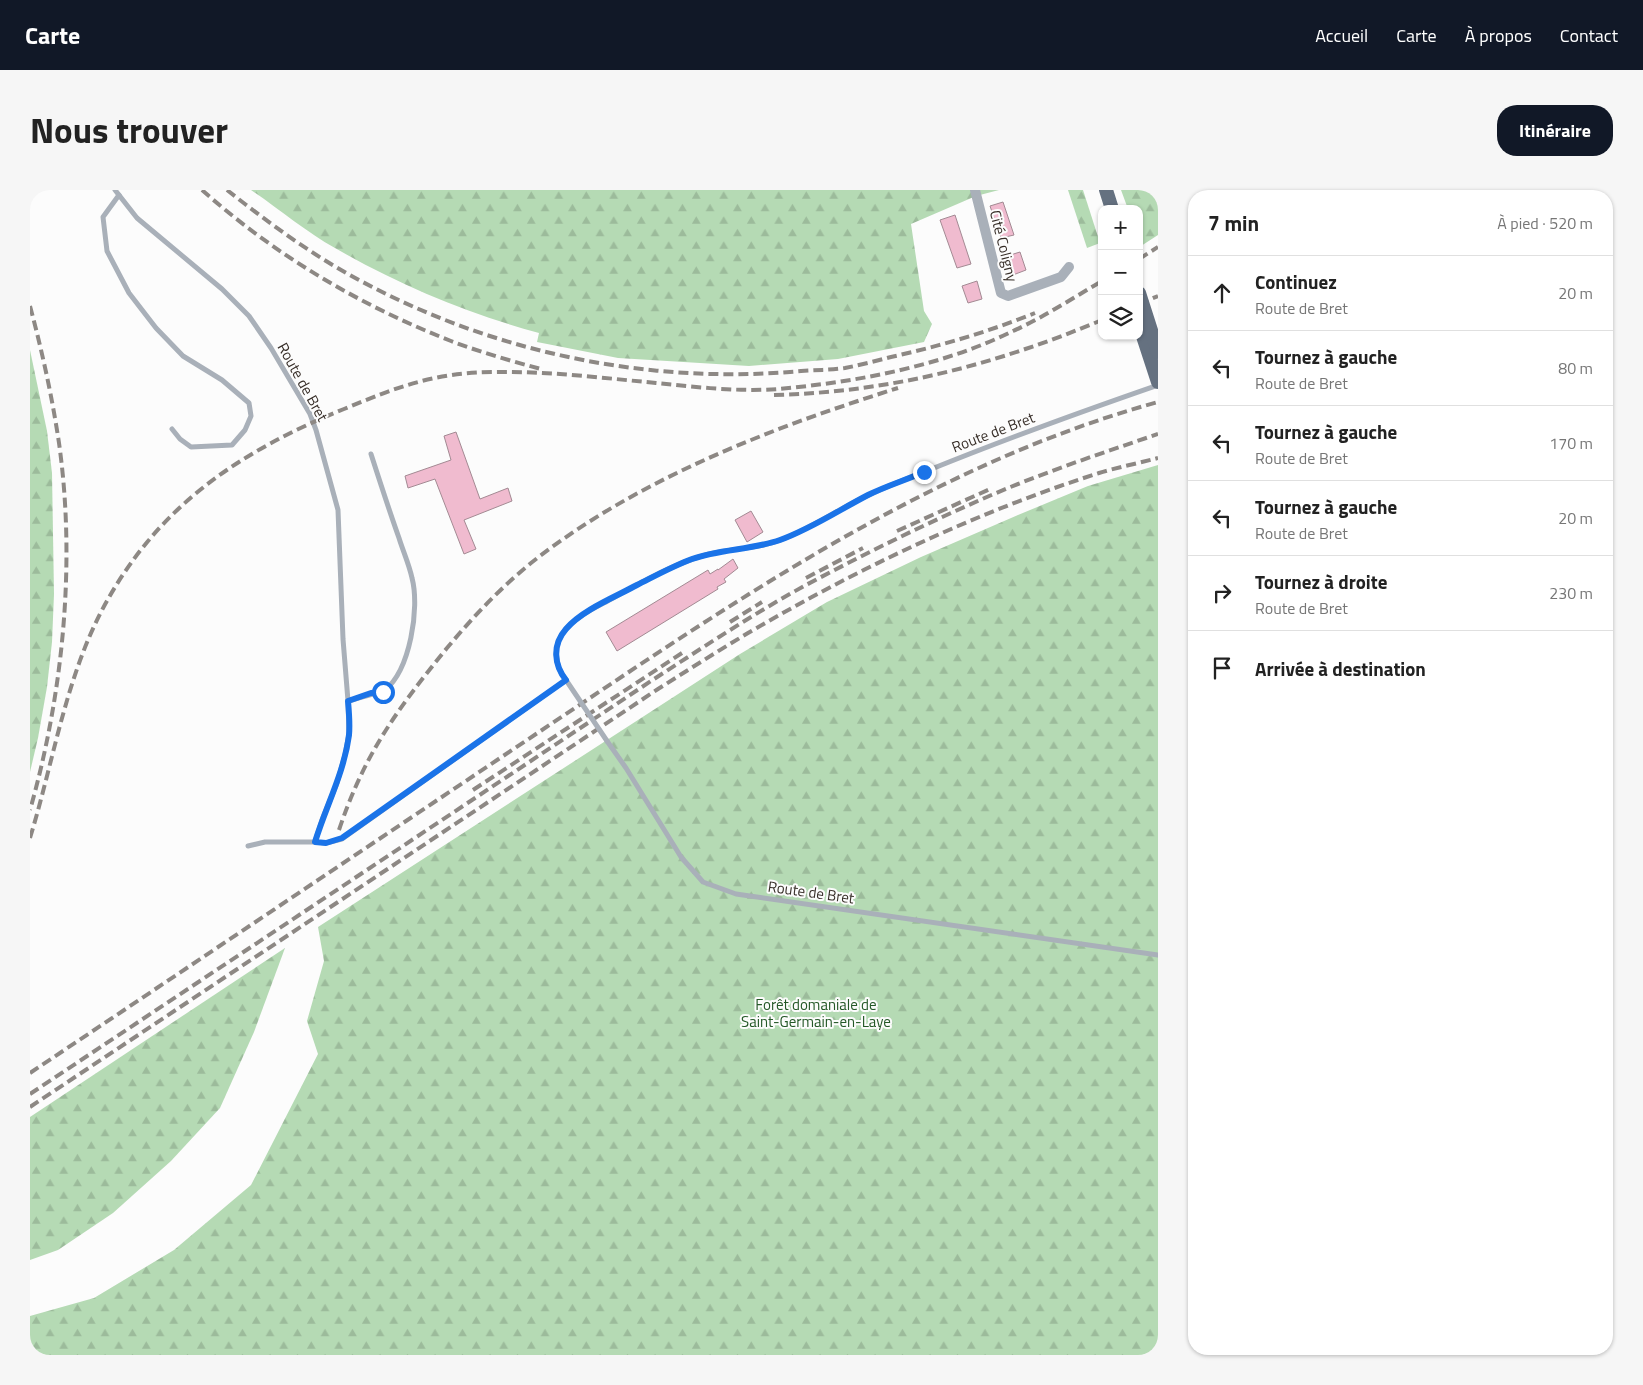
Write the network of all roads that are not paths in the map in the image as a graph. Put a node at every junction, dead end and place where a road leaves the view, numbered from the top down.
1 (975, 190) edge
2 (1096, 190) edge
3 (1106, 190) edge
4 (117, 192) edge
5 (1101, 205) edge
6 (1111, 205) edge
7 (1069, 267) dead end
8 (1140, 295) edge
9 (1143, 336) edge
10 (1158, 352) edge
11 (1158, 383) edge
12 (172, 429) dead end
13 (371, 454) dead end
14 (566, 680) junction
15 (348, 701) junction
16 (315, 842) junction
17 (248, 846) dead end
18 (1158, 955) edge

1 - 7 street, Cité Coligny
2 - 5 main road
3 - 6 main road
4 - 12 lane, Route de Bret
4 - 15 lane, Route de Bret
8 - 10 main road, bridge
9 - 11 main road
11 - 14 lane, Route de Bret
13 - 15 lane
14 - 16 lane
14 - 18 lane, Route de Bret, bridge
15 - 16 lane, Route de Bret
16 - 17 lane

